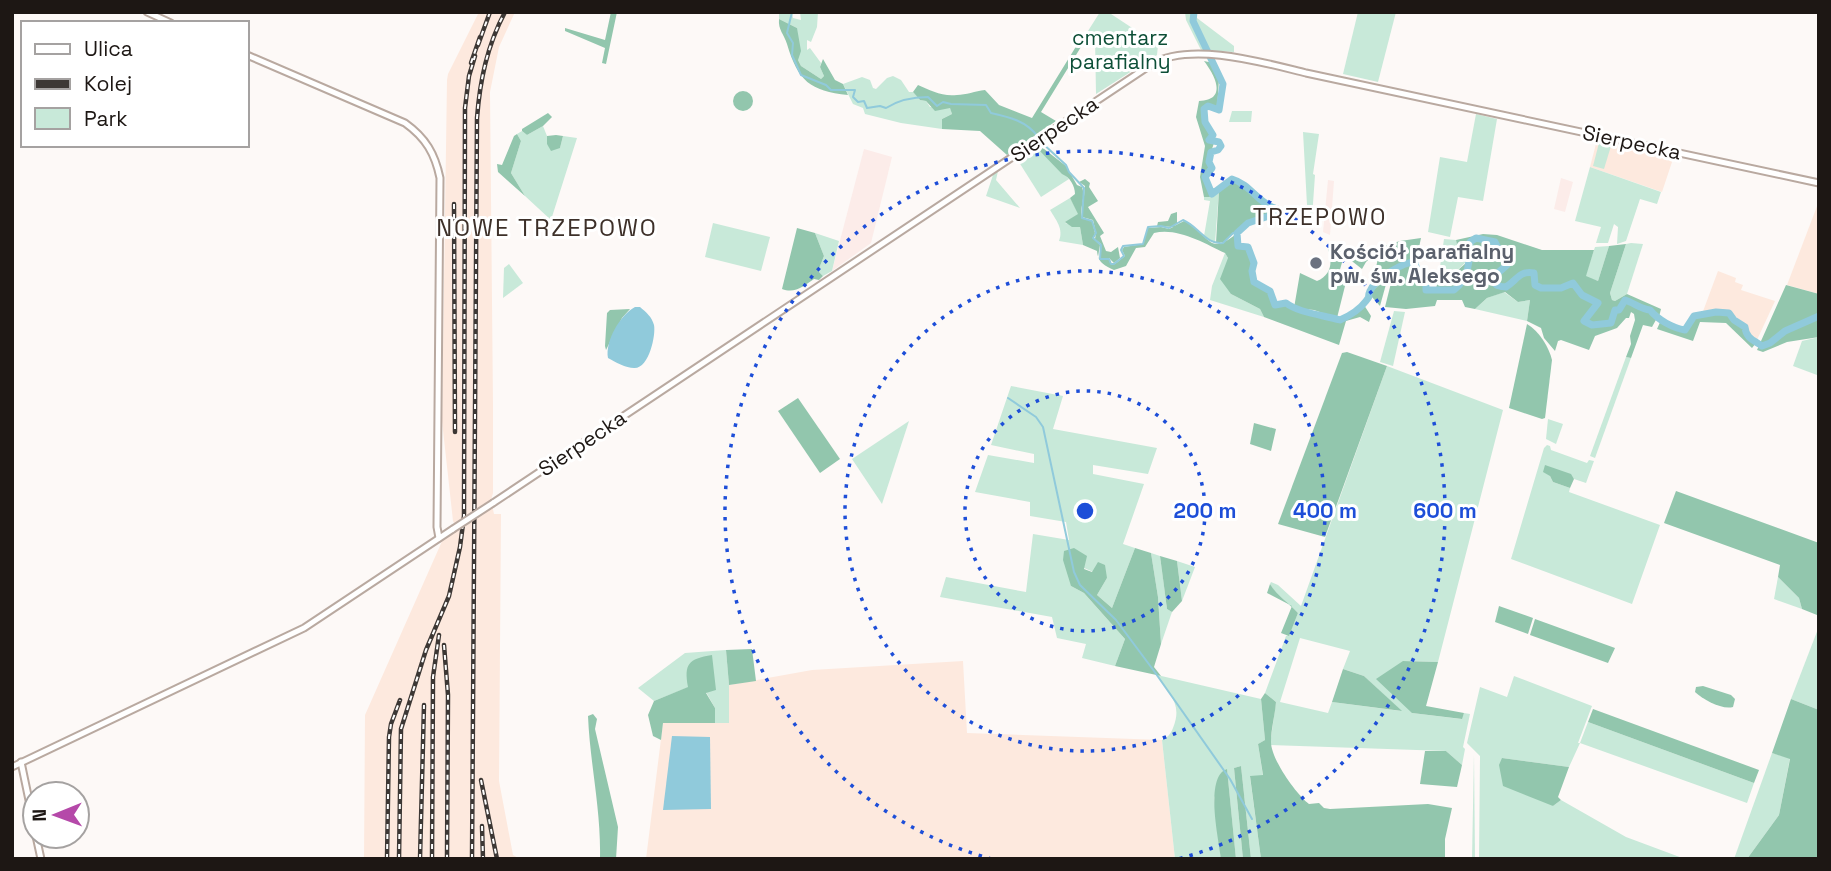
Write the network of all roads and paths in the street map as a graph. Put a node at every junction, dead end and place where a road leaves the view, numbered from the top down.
1 (147, 12) edge
2 (167, 21) edge
3 (248, 55) edge
4 (1819, 183) edge
5 (439, 538) junction
6 (21, 762) junction
7 (12, 767) edge
8 (25, 780) edge

1 - 2 street
3 - 5 street
4 - 5 street, Sierpecka, bridge
5 - 6 street, Sierpecka
6 - 7 street, Sierpecka
6 - 8 street

